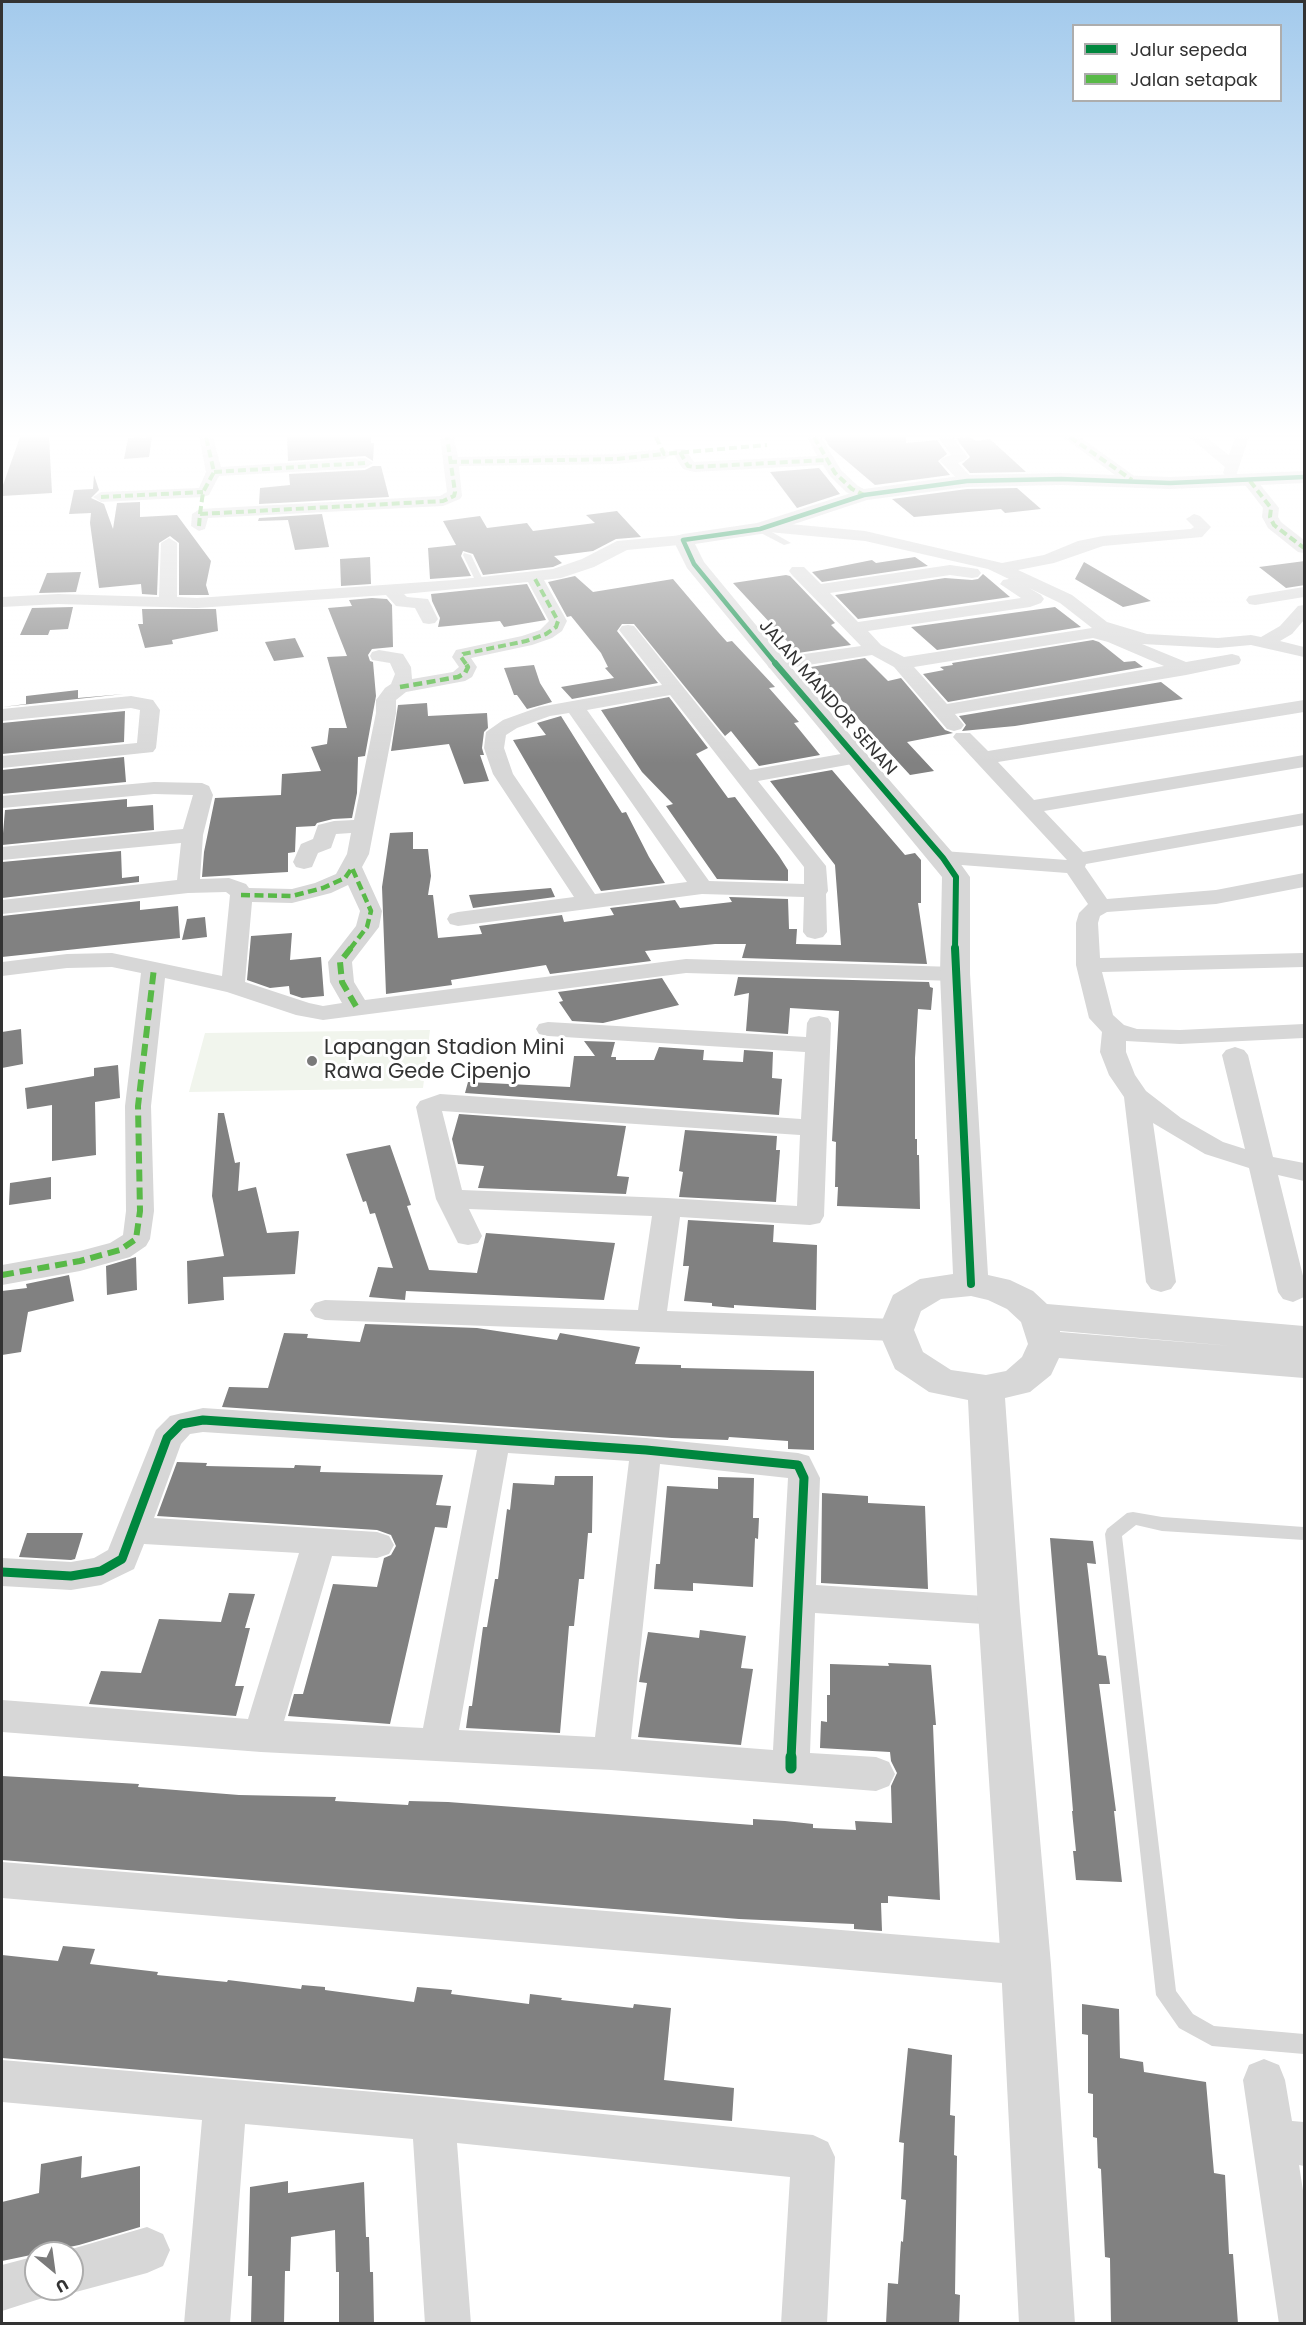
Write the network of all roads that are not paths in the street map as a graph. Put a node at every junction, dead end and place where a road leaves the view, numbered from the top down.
1 (169, 546) edge
2 (628, 546) edge
3 (686, 546) edge
4 (906, 546) edge
5 (1083, 546) edge
6 (467, 555) dead end
7 (1002, 568) junction
8 (798, 571) dead end
9 (534, 577) junction
10 (480, 582) junction
11 (389, 588) junction
12 (816, 590) junction
13 (1304, 598) edge
14 (1255, 600) dead end
15 (2, 602) edge
16 (168, 603) junction
17 (429, 619) dead end
18 (854, 628) junction
19 (628, 630) dead end
20 (1264, 642) junction
21 (875, 649) junction
22 (1305, 652) edge
23 (379, 656) dead end
24 (1232, 660) dead end
25 (901, 663) junction
26 (776, 664) junction
27 (1186, 669) junction
28 (400, 687) junction
29 (674, 689) junction
30 (575, 706) junction
31 (1305, 706) edge
32 (942, 711) junction
33 (2, 715) edge
34 (858, 757) junction
35 (984, 758) junction
36 (1305, 761) edge
37 (2, 762) edge
38 (746, 777) junction
39 (2, 802) edge
40 (1030, 807) junction
41 (1305, 819) edge
42 (363, 826) junction
43 (192, 835) junction
44 (2, 853) edge
45 (943, 858) junction
46 (303, 862) dead end
47 (1076, 863) junction
48 (352, 868) junction
49 (1305, 880) edge
50 (188, 886) junction
51 (702, 887) junction
52 (817, 891) junction
53 (241, 896) junction
54 (1216, 897) junction
55 (1305, 899) edge
56 (589, 902) junction
57 (1101, 906) junction
58 (2, 907) edge
59 (458, 919) dead end
60 (815, 932) dead end
61 (1305, 960) edge
62 (1088, 965) junction
63 (154, 968) junction
64 (2, 969) edge
65 (955, 974) junction
66 (233, 986) junction
67 (357, 1008) junction
68 (548, 1029) dead end
69 (1115, 1030) junction
70 (1305, 1030) edge
71 (1235, 1054) dead end
72 (1137, 1096) junction
73 (815, 1128) junction
74 (1261, 1163) junction
75 (1305, 1172) edge
76 (450, 1199) junction
77 (667, 1207) junction
78 (468, 1236) dead end
79 (2, 1275) edge
80 (1161, 1282) dead end
81 (970, 1284) junction
82 (1293, 1292) dead end
83 (325, 1310) dead end
84 (651, 1321) junction
85 (896, 1330) junction
86 (1042, 1330) junction
87 (1305, 1339) edge
88 (1305, 1365) edge
89 (986, 1389) junction
90 (495, 1439) junction
91 (646, 1450) junction
92 (132, 1530) junction
93 (1305, 1533) edge
94 (319, 1542) junction
95 (378, 1545) dead end
96 (2, 1572) edge
97 (798, 1598) junction
98 (999, 1611) junction
99 (2, 1716) edge
100 (261, 1736) junction
101 (438, 1746) junction
102 (611, 1754) junction
103 (791, 1768) junction
104 (876, 1774) dead end
105 (2, 1880) edge
106 (1026, 1965) junction
107 (1305, 2044) edge
108 (1264, 2080) dead end
109 (2, 2081) edge
110 (225, 2101) junction
111 (433, 2119) junction
112 (1290, 2142) edge
113 (147, 2250) dead end
114 (84, 2267) edge
115 (1299, 2281) edge
116 (24, 2282) edge
117 (2, 2288) edge
118 (207, 2324) edge
119 (448, 2324) edge
120 (804, 2324) edge
121 (1047, 2324) edge
122 (1302, 2324) edge

1 - 16 street
2 - 9 street
3 - 26 street, JALAN MANDOR SENAN
4 - 7 street
5 - 7 street
6 - 10 lane
7 - 20 street
8 - 12 street
9 - 10 street
9 - 28 street
10 - 11 street
11 - 16 street
11 - 17 street
12 - 18 street
12 - 18 street
13 - 14 street
13 - 20 street
15 - 16 street
18 - 21 street
19 - 29 street
20 - 22 street
21 - 25 street
21 - 26 street
23 - 28 street
24 - 27 street
25 - 27 street
25 - 32 street
26 - 34 street, JALAN MANDOR SENAN
27 - 32 street
28 - 42 street
29 - 30 street
29 - 38 street
30 - 51 street
30 - 56 street
31 - 35 street
32 - 35 street
33 - 37 street
34 - 38 street
34 - 45 street, JALAN MANDOR SENAN
35 - 40 street
36 - 40 street
38 - 52 street
39 - 43 street
40 - 47 street
41 - 47 street
42 - 46 street
42 - 48 street
43 - 44 street
43 - 50 street
45 - 47 street
45 - 65 street, JALAN MANDOR SENAN
47 - 57 street
48 - 53 street
48 - 67 street
49 - 54 street
50 - 53 street
50 - 58 street
51 - 52 street
51 - 56 street
52 - 60 street
53 - 66 street
54 - 55 street
54 - 57 street
56 - 59 street
57 - 62 street
61 - 62 street
62 - 69 street
63 - 64 street
63 - 66 street
63 - 79 street
65 - 67 street
65 - 81 street, JALAN MANDOR SENAN
66 - 67 street
68 - 73 street
69 - 70 street
69 - 72 street
71 - 74 street
72 - 74 street
72 - 80 street
73 - 76 street
73 - 77 street
74 - 75 street
74 - 82 street
76 - 77 street
76 - 78 street
77 - 84 street
81 - 85 street
81 - 86 street
83 - 84 street
84 - 85 street
85 - 89 street
86 - 87 street
86 - 88 street
86 - 89 street
89 - 98 street
90 - 91 street
90 - 92 street
90 - 101 street
91 - 97 street
91 - 102 street
92 - 94 street
92 - 96 street
93 - 107 lane
94 - 95 street
94 - 100 street
97 - 98 street
97 - 103 street
98 - 106 street
99 - 100 street
100 - 101 street
101 - 102 street
102 - 103 street
103 - 104 street
105 - 106 street
106 - 121 street
108 - 112 street
109 - 110 street
110 - 111 street
110 - 118 street
111 - 119 street
111 - 120 street
112 - 115 street
113 - 114 street
115 - 122 street
116 - 117 street

